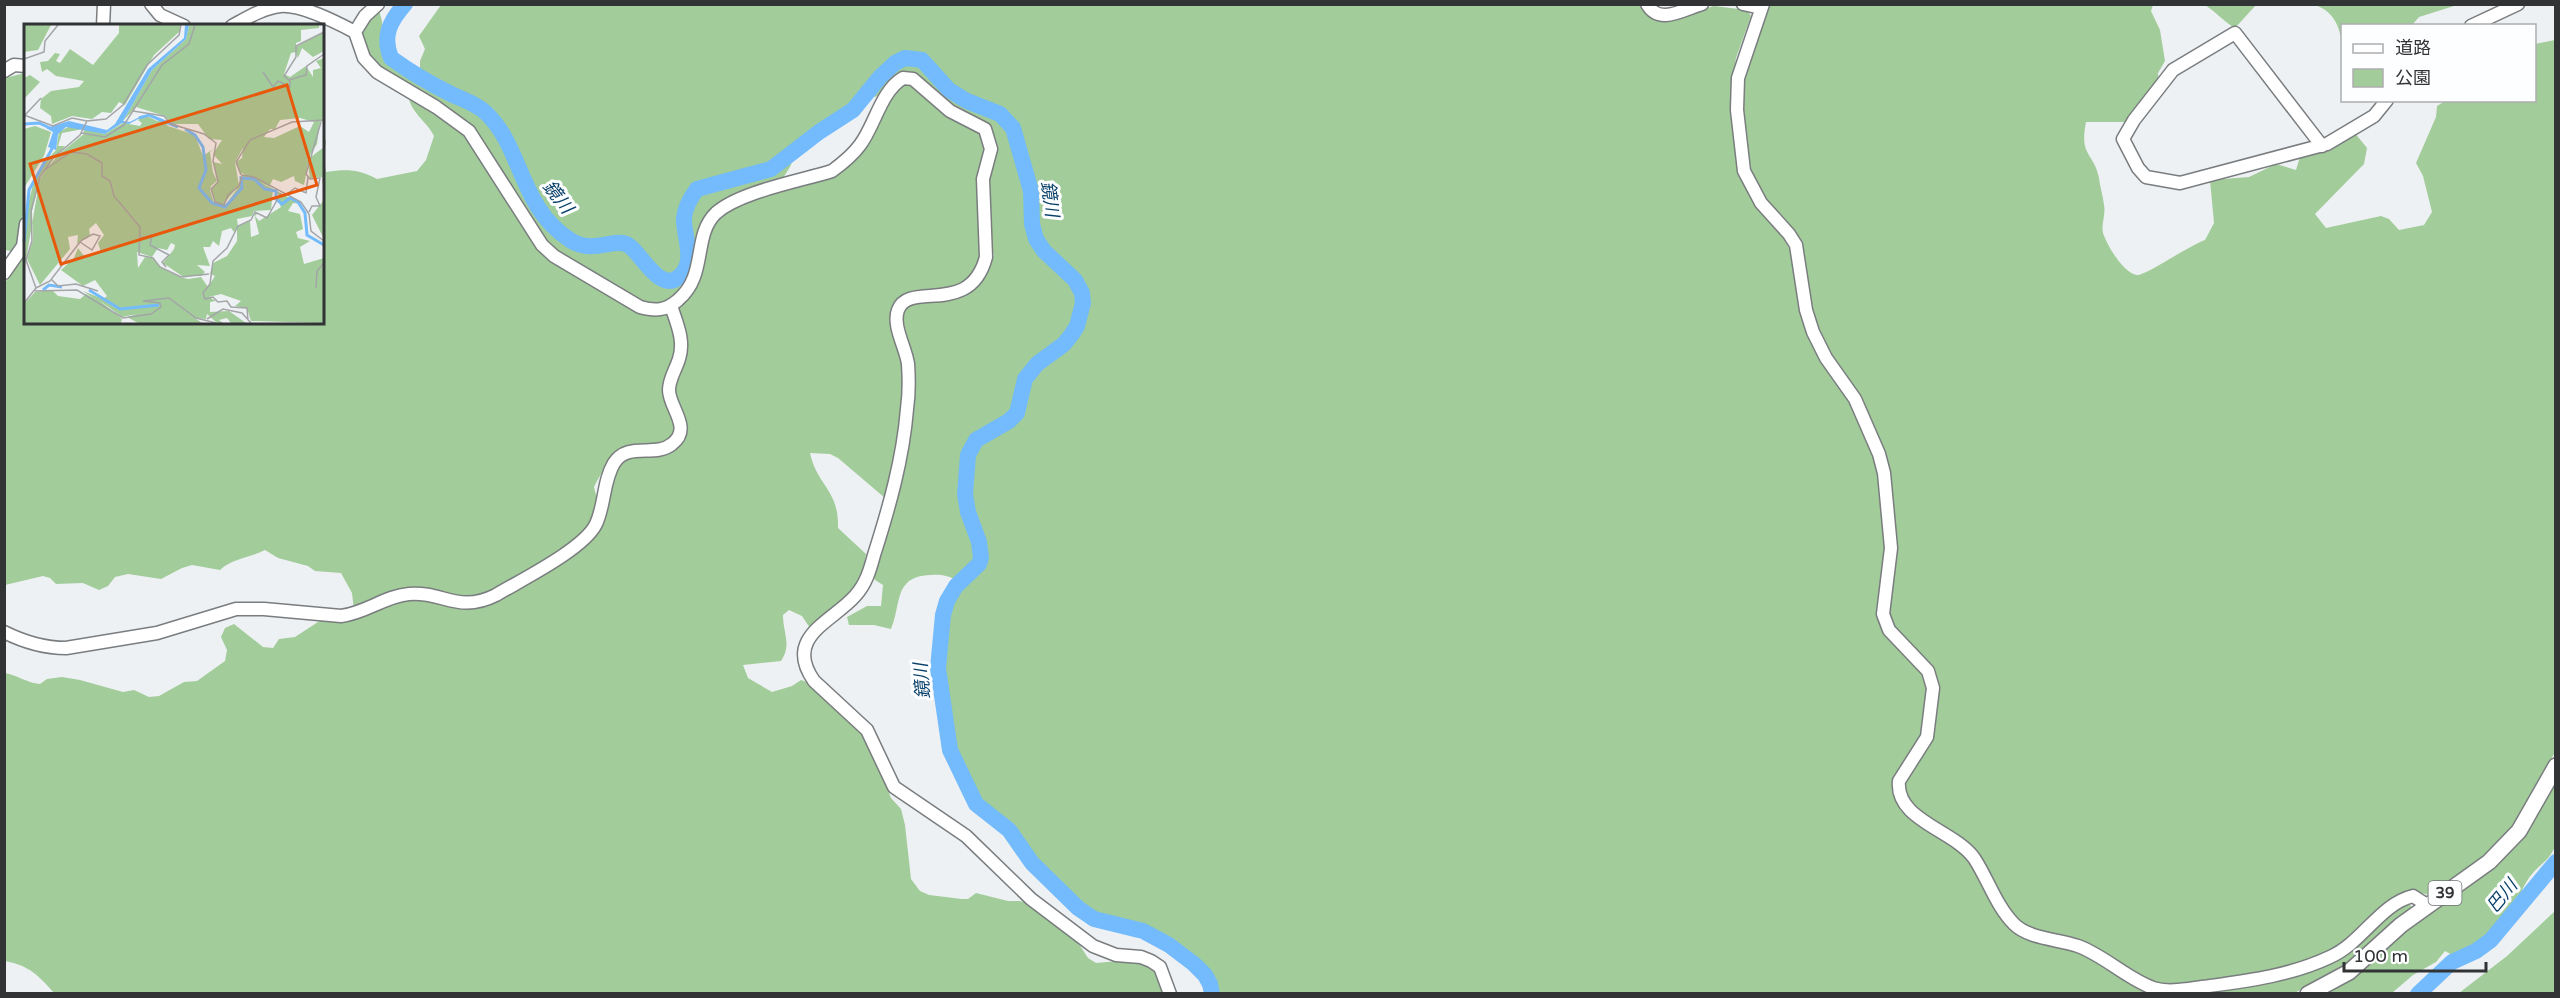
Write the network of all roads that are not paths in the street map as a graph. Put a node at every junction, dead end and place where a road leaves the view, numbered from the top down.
1 (105, 4) edge
2 (152, 4) edge
3 (314, 4) edge
4 (378, 4) edge
5 (1647, 4) edge
6 (1702, 4) edge
7 (1743, 4) edge
8 (2518, 4) edge
9 (1762, 6) edge
10 (103, 24) edge
11 (179, 24) edge
12 (236, 24) edge
13 (2475, 24) edge
14 (355, 32) junction
15 (24, 66) edge
16 (4, 71) edge
17 (2385, 102) edge
18 (2322, 146) junction
19 (24, 239) edge
20 (4, 273) edge
21 (671, 306) junction
22 (4, 632) edge
23 (2556, 766) edge
24 (2427, 905) junction
25 (1170, 993) edge
26 (2308, 993) edge

1 - 10 street
2 - 11 street
3 - 14 street
4 - 14 street
5 - 6 street
7 - 9 street
8 - 13 street
9 - 24 street
12 - 14 street
14 - 21 street
15 - 16 street
17 - 18 street
18 - 18 street
19 - 20 street
21 - 22 street
21 - 25 street
23 - 24 main road, 39
24 - 26 main road, 39

